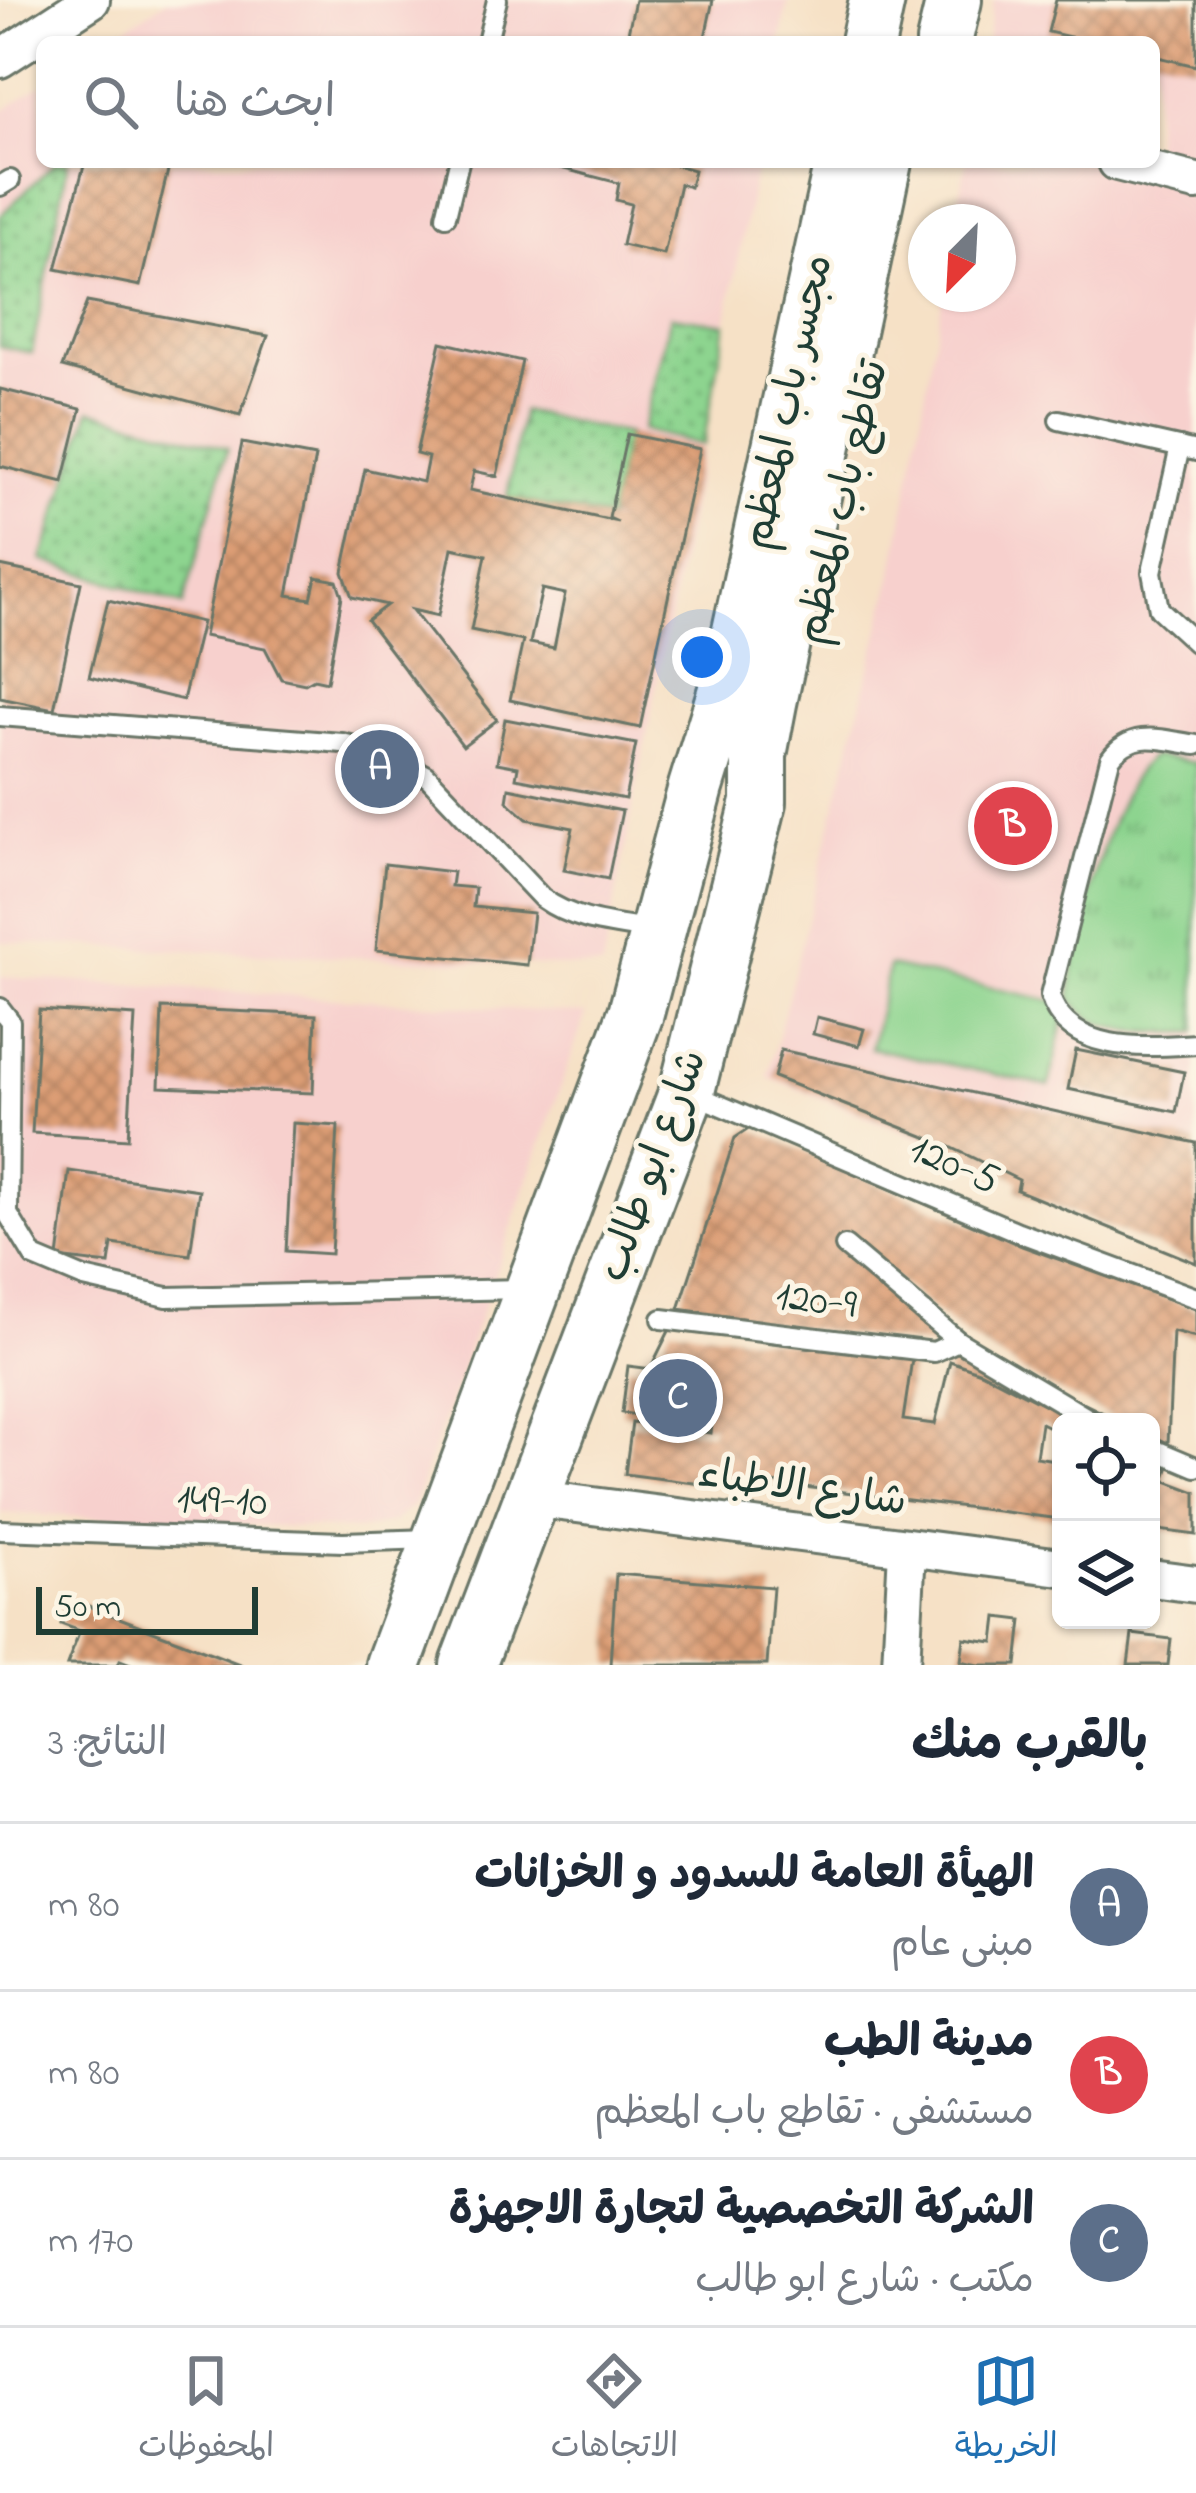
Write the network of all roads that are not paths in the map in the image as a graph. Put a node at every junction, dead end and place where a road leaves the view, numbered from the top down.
1 (91, 0) edge
2 (497, 0) edge
3 (840, 0) edge
4 (877, 0) edge
5 (919, 0) edge
6 (954, 0) edge
7 (489, 36) edge
8 (832, 36) edge
9 (869, 36) edge
10 (911, 36) edge
11 (945, 36) edge
12 (0, 59) edge
13 (458, 168) edge
14 (804, 168) edge
15 (841, 168) edge
16 (882, 168) edge
17 (917, 168) edge
18 (1141, 168) edge
19 (1196, 182) edge
20 (446, 216) dead end
21 (1059, 420) dead end
22 (1188, 449) edge
23 (1196, 644) edge
24 (758, 646) junction
25 (0, 716) edge
26 (1196, 745) edge
27 (696, 787) junction
28 (759, 802) junction
29 (658, 932) junction
30 (0, 1008) edge
31 (1196, 1043) edge
32 (687, 1091) junction
33 (4, 1214) edge
34 (845, 1246) dead end
35 (531, 1297) junction
36 (1196, 1298) edge
37 (662, 1319) dead end
38 (596, 1329) junction
39 (958, 1341) junction
40 (1079, 1413) edge
41 (1160, 1452) edge
42 (1196, 1467) edge
43 (532, 1498) junction
44 (0, 1529) edge
45 (442, 1538) junction
46 (907, 1549) junction
47 (1052, 1566) edge
48 (1160, 1579) edge
49 (1196, 1583) edge
50 (393, 1665) edge
51 (468, 1665) edge
52 (901, 1665) edge

1 - 12 street
2 - 7 lane
3 - 8 main road
4 - 9 main road
5 - 10 main road
6 - 11 main road
13 - 20 lane
14 - 27 main road, شارع ابو طالب
15 - 24 main road, مجسر باب المعظم
16 - 24 main road, مجسر باب المعظم
17 - 28 main road, تقاطع باب المعظم
18 - 19 street
21 - 22 lane
22 - 23 lane
24 - 27 main road, شارع ابو طالب
24 - 28 main road, شارع ابو طالب
25 - 29 lane
26 - 31 lane
27 - 29 main road, شارع ابو طالب
28 - 32 main road, شارع ابو طالب
29 - 35 main road, شارع ابو طالب
30 - 33 lane
32 - 36 lane, 120-5
32 - 38 main road, شارع ابو طالب
33 - 35 lane
34 - 39 lane, 120-9
35 - 38 main road
35 - 45 main road, شارع ابو طالب
37 - 39 lane, 120-9
38 - 43 main road, شارع ابو طالب
39 - 40 lane, 120-9
41 - 42 lane
43 - 46 street, شارع الاطباء
43 - 51 main road, شارع ابو طالب
44 - 45 lane, 149-10
45 - 50 main road, شارع ابو طالب
46 - 47 street, شارع الاطباء
46 - 52 street
48 - 49 street

